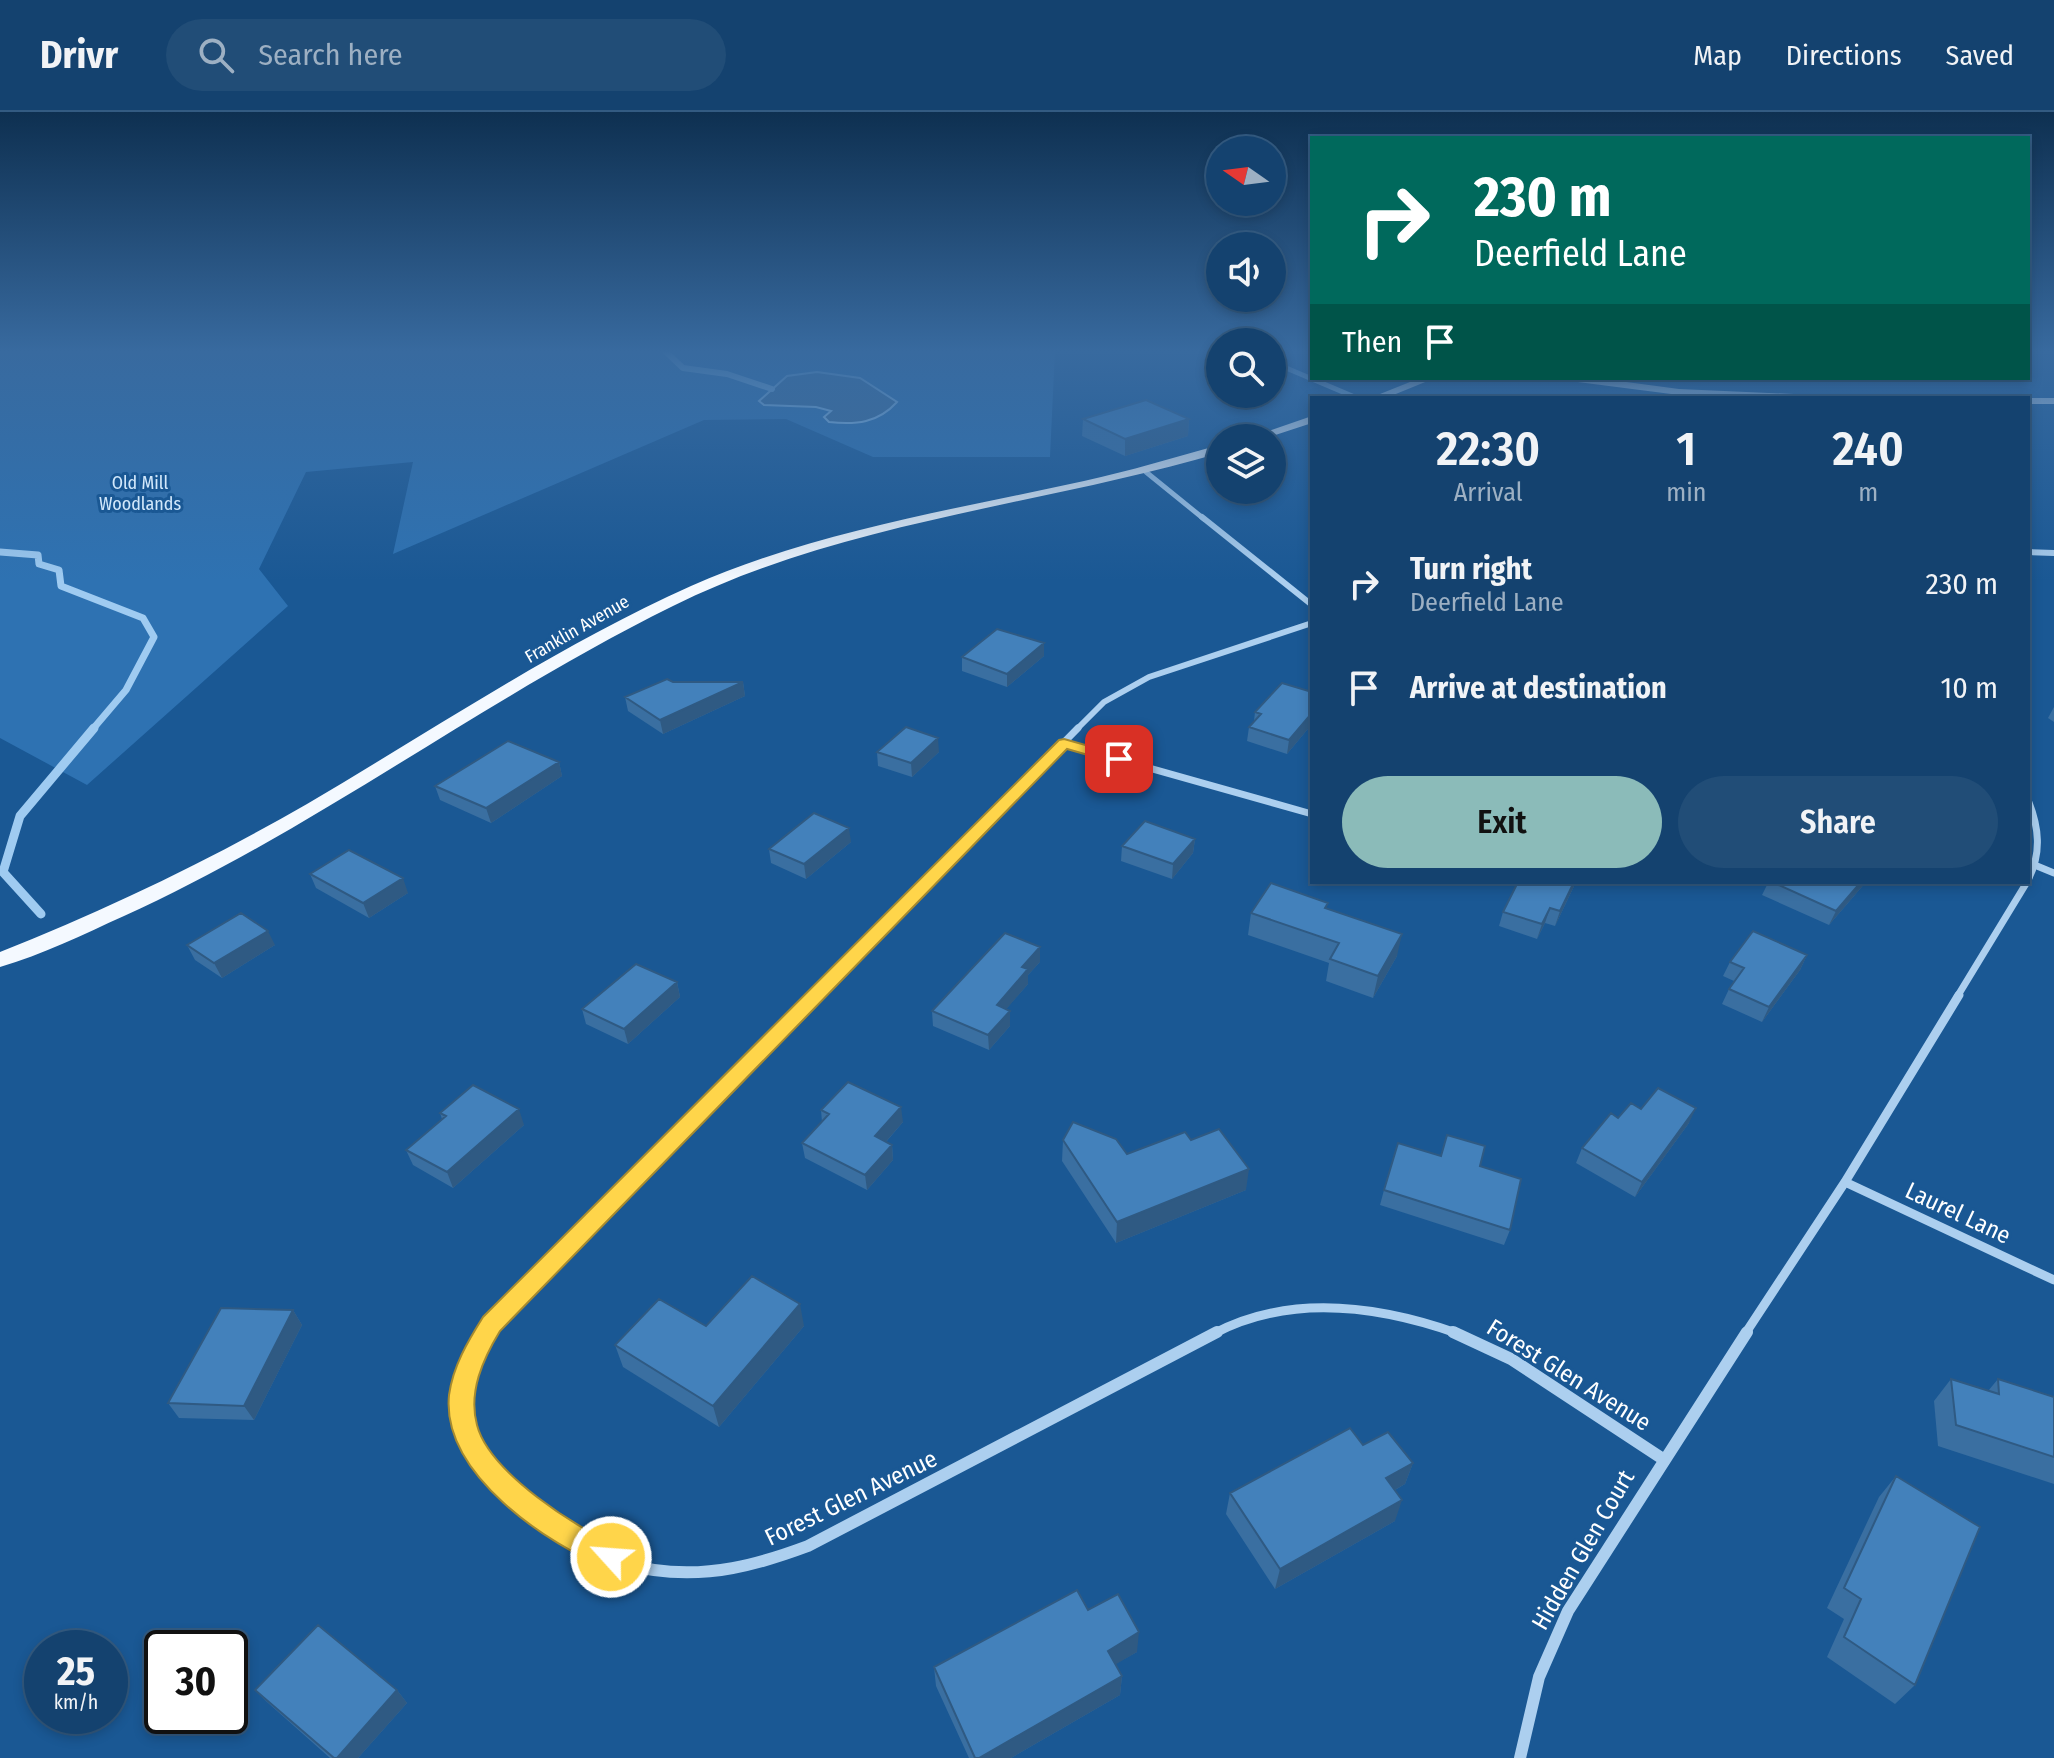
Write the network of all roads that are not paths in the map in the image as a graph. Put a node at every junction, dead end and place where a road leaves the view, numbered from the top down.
1 (1206, 453) edge
2 (1146, 472) junction
3 (2030, 552) edge
4 (2054, 553) edge
5 (1310, 603) edge
6 (1310, 624) edge
7 (1064, 744) junction
8 (2030, 804) edge
9 (1310, 813) edge
10 (2037, 866) junction
11 (2054, 873) edge
12 (2030, 878) edge
13 (2026, 884) edge
14 (0, 960) edge
15 (1845, 1182) junction
16 (2054, 1280) edge
17 (1663, 1459) junction
18 (1520, 1758) edge

1 - 2 main road, Franklin Avenue
2 - 5 street
2 - 14 main road, Franklin Avenue
3 - 4 street
6 - 7 street, Forest Glen Avenue
7 - 9 street
7 - 17 street, Forest Glen Avenue
8 - 10 street
10 - 11 street
10 - 12 street, Forest Glen Avenue
13 - 15 street, Forest Glen Avenue
15 - 16 street, Laurel Lane
15 - 17 street, Forest Glen Avenue
17 - 18 street, Hidden Glen Court

